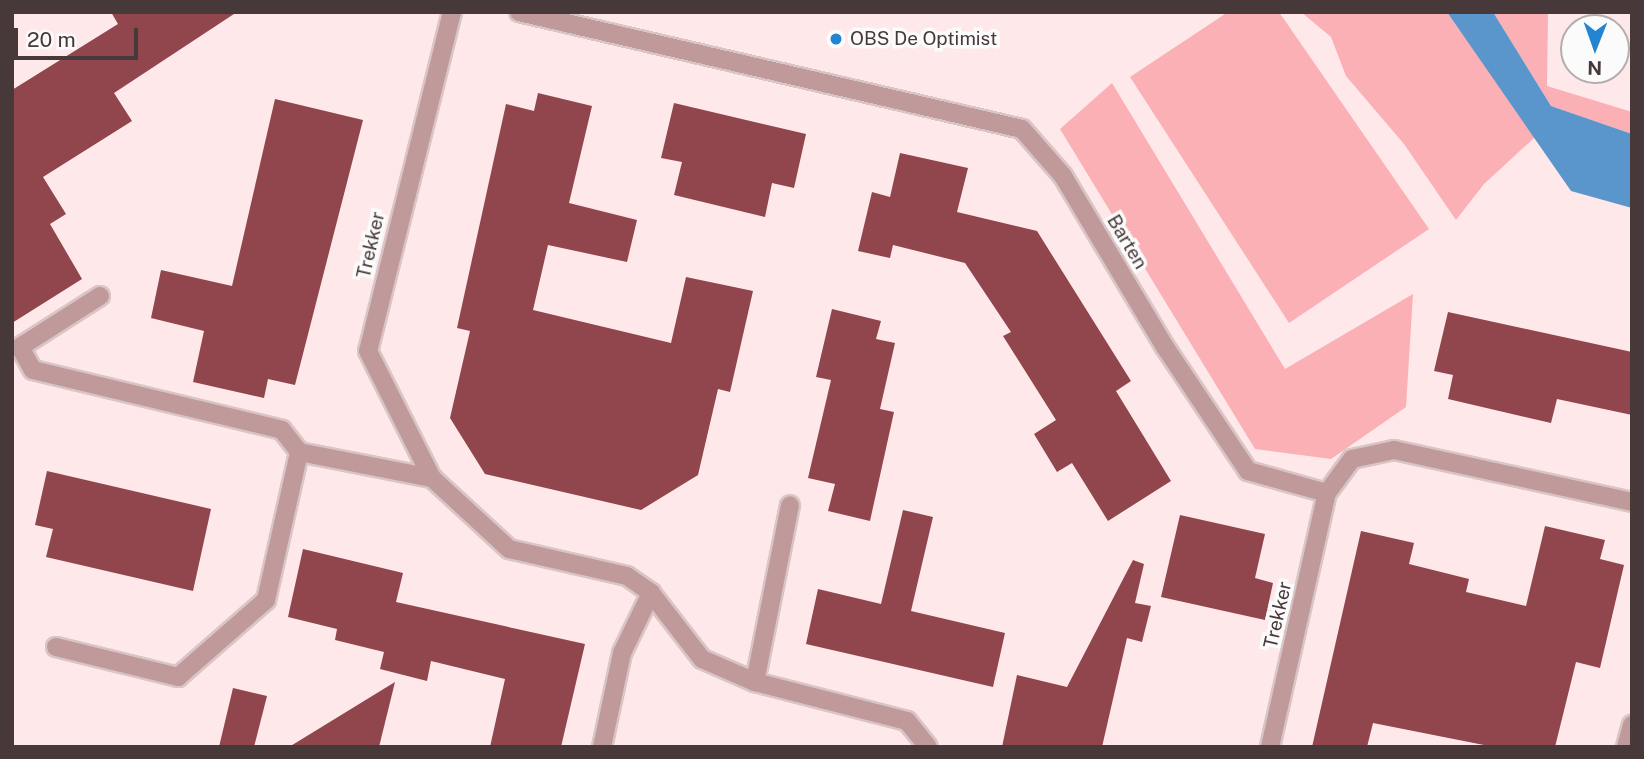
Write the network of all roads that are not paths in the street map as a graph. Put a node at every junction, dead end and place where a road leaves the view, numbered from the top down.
1 (452, 12) edge
2 (519, 12) edge
3 (100, 296) dead end
4 (299, 453) junction
5 (432, 478) junction
6 (1327, 492) junction
7 (1632, 502) edge
8 (790, 505) dead end
9 (650, 593) junction
10 (56, 646) dead end
11 (755, 682) junction
12 (1632, 725) edge
13 (602, 747) edge
14 (928, 747) edge
15 (1270, 747) edge
16 (1626, 747) edge

1 - 5 street, Trekker
2 - 6 street, Barten
3 - 4 street
4 - 5 street
4 - 10 street
5 - 9 street, Trekker
6 - 7 street
6 - 15 street, Trekker
8 - 11 street
9 - 11 street, Trekker
9 - 13 street
11 - 14 street, Trekker
12 - 16 street

